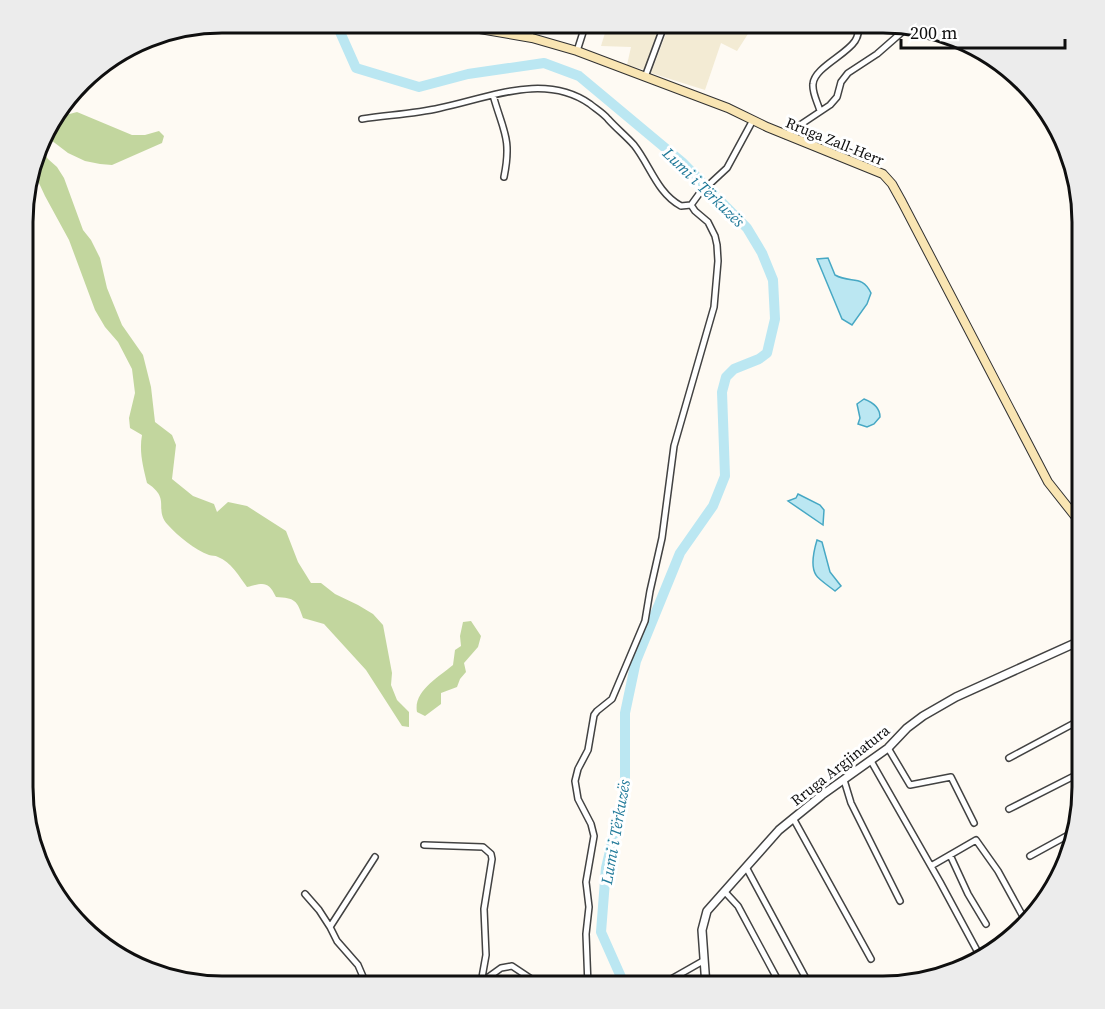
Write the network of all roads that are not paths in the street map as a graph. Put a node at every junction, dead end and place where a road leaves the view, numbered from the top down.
1 (503, 33) edge
2 (583, 33) edge
3 (661, 33) edge
4 (858, 33) edge
5 (900, 34) edge
6 (577, 51) junction
7 (645, 77) junction
8 (493, 95) junction
9 (820, 111) junction
10 (362, 119) dead end
11 (753, 120) junction
12 (785, 135) junction
13 (504, 177) dead end
14 (692, 205) junction
15 (1072, 512) edge
16 (1072, 645) edge
17 (1072, 724) edge
18 (888, 748) junction
19 (1009, 758) dead end
20 (871, 761) junction
21 (1072, 778) edge
22 (843, 780) junction
23 (1009, 809) dead end
24 (793, 818) junction
25 (974, 823) dead end
26 (1066, 836) edge
27 (424, 845) dead end
28 (950, 855) junction
29 (1030, 856) dead end
30 (375, 857) dead end
31 (931, 866) junction
32 (746, 867) junction
33 (725, 892) junction
34 (305, 894) dead end
35 (900, 901) dead end
36 (1022, 915) edge
37 (986, 924) dead end
38 (330, 927) junction
39 (977, 951) edge
40 (871, 959) dead end
41 (703, 961) junction
42 (363, 976) edge
43 (480, 976) edge
44 (490, 976) edge
45 (527, 976) edge
46 (588, 976) edge
47 (677, 976) edge
48 (705, 976) edge
49 (776, 976) edge
50 (805, 976) edge

1 - 6 main road, Rruga Zall-Herr
2 - 6 street
3 - 7 street
4 - 9 street
5 - 9 street
6 - 7 main road, Rruga Zall-Herr
7 - 11 main road, Rruga Zall-Herr
8 - 10 street
8 - 13 street
8 - 14 street
9 - 12 street
11 - 12 main road, Rruga Zall-Herr
11 - 14 street
12 - 15 main road, Rruga Zall-Herr
14 - 46 street
16 - 18 street, Rruga Argjinatura
17 - 19 street
18 - 20 street, Rruga Argjinatura
18 - 25 street
20 - 22 street, Rruga Argjinatura
20 - 31 street
21 - 23 street
22 - 24 street, Rruga Argjinatura
22 - 35 street
24 - 32 street, Rruga Argjinatura
24 - 40 street
26 - 29 street
27 - 43 street
28 - 31 street
28 - 36 street
28 - 37 street
30 - 38 street
31 - 39 street
32 - 33 street, Rruga Argjinatura
32 - 50 street
33 - 41 street, Rruga Argjinatura
33 - 49 street
34 - 38 street
38 - 42 street
41 - 47 street
41 - 48 street, Rruga Argjinatura
44 - 45 street

